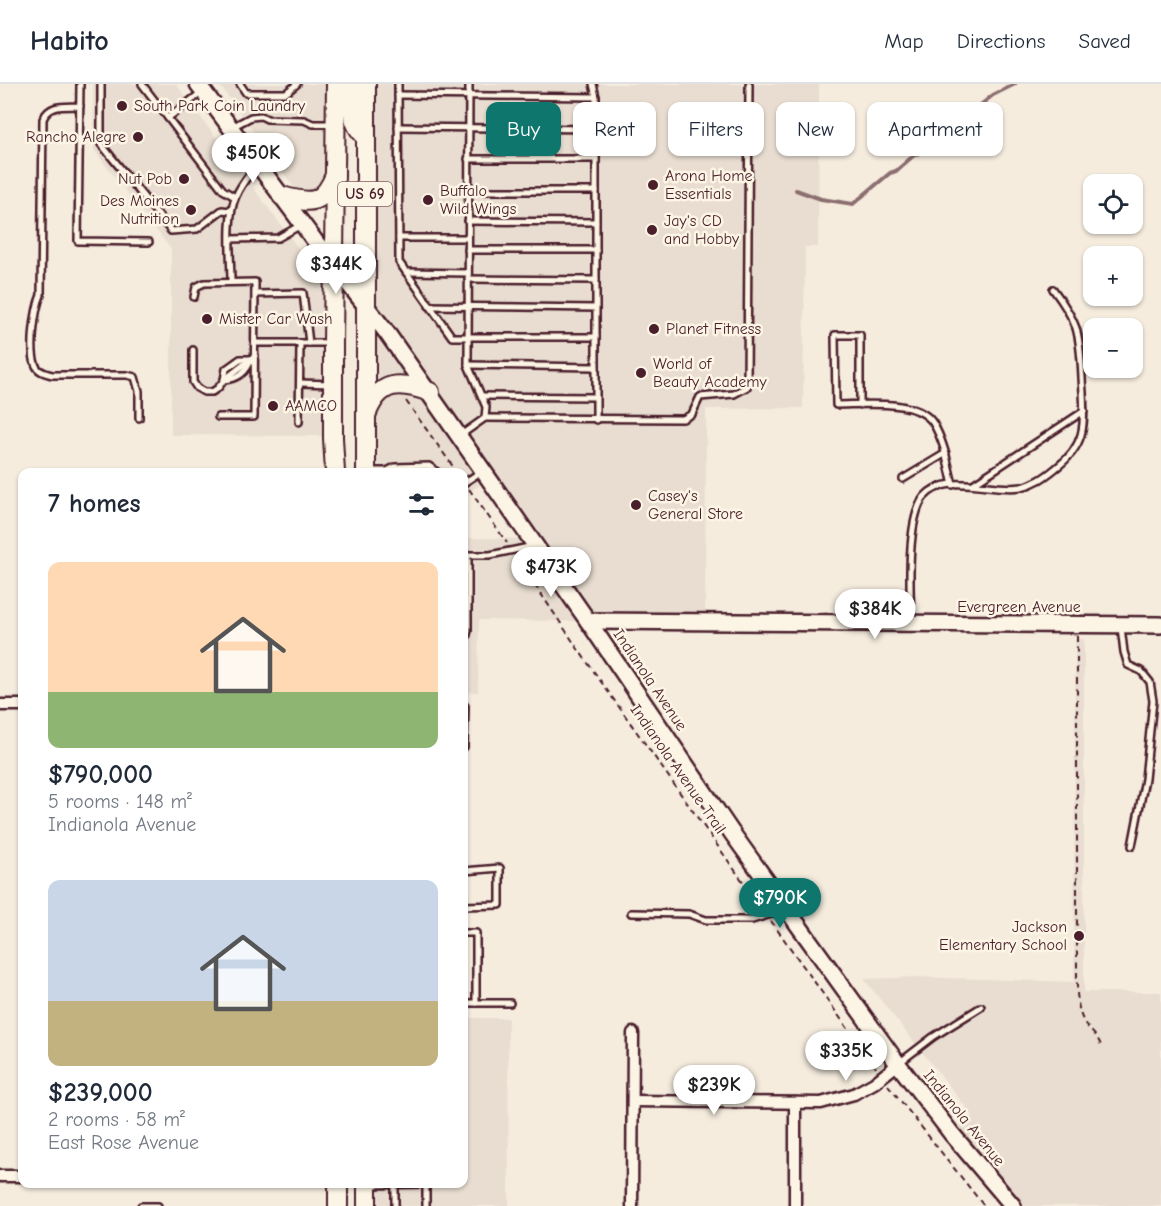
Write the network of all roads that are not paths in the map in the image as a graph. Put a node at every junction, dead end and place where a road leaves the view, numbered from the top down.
1 (80, 84) edge
2 (101, 84) edge
3 (142, 84) edge
4 (240, 84) edge
5 (297, 84) edge
6 (336, 84) edge
7 (352, 84) edge
8 (366, 84) edge
9 (398, 84) edge
10 (469, 84) edge
11 (593, 84) edge
12 (749, 84) edge
13 (201, 88) edge
14 (398, 95) junction
15 (468, 96) junction
16 (596, 97) junction
17 (596, 102) edge
18 (80, 106) junction
19 (168, 118) junction
20 (336, 124) junction
21 (231, 128) junction
22 (398, 128) junction
23 (468, 128) junction
24 (573, 129) edge
25 (365, 136) junction
26 (468, 159) junction
27 (596, 159) joint
28 (258, 163) junction
29 (336, 174) junction
30 (468, 191) junction
31 (596, 191) junction
32 (282, 196) junction
33 (235, 197) junction
34 (231, 210) junction
35 (468, 221) junction
36 (596, 222) junction
37 (303, 224) junction
38 (399, 238) junction
39 (468, 238) junction
40 (231, 239) junction
41 (149, 242) dead end
42 (468, 250) junction
43 (596, 250) junction
44 (334, 265) junction
45 (406, 272) junction
46 (468, 276) junction
47 (596, 280) junction
48 (231, 282) junction
49 (1053, 289) dead end
50 (255, 294) junction
51 (194, 297) dead end
52 (365, 304) junction
53 (429, 306) junction
54 (468, 306) junction
55 (596, 308) junction
56 (596, 337) junction
57 (468, 338) junction
58 (255, 343) junction
59 (300, 343) junction
60 (309, 343) junction
61 (333, 343) junction
62 (193, 350) dead end
63 (253, 358) junction
64 (468, 365) junction
65 (596, 367) junction
66 (300, 383) junction
67 (333, 384) junction
68 (430, 393) junction
69 (482, 396) junction
70 (596, 397) junction
71 (860, 405) junction
72 (1084, 411) junction
73 (366, 415) junction
74 (218, 417) dead end
75 (139, 418) dead end
76 (485, 418) junction
77 (596, 420) junction
78 (299, 422) dead end
79 (460, 436) junction
80 (946, 453) junction
81 (335, 468) edge
82 (366, 468) edge
83 (393, 468) edge
84 (432, 468) edge
85 (483, 470) junction
86 (903, 478) dead end
87 (468, 480) edge
88 (953, 485) junction
89 (971, 485) junction
90 (535, 545) junction
91 (468, 555) edge
92 (588, 621) junction
93 (911, 624) junction
94 (1121, 625) junction
95 (1161, 625) edge
96 (0, 705) edge
97 (18, 705) edge
98 (1132, 846) dead end
99 (468, 871) edge
100 (468, 906) edge
101 (786, 909) junction
102 (631, 913) dead end
103 (468, 933) edge
104 (468, 1003) edge
105 (476, 1003) junction
106 (510, 1003) dead end
107 (981, 1007) dead end
108 (633, 1033) dead end
109 (898, 1064) junction
110 (633, 1101) junction
111 (795, 1103) junction
112 (0, 1176) edge
113 (18, 1176) edge
114 (338, 1188) edge
115 (367, 1188) edge
116 (394, 1188) edge
117 (426, 1188) edge
118 (396, 1205) edge
119 (141, 1206) edge
120 (158, 1206) edge
121 (338, 1206) edge
122 (367, 1206) edge
123 (426, 1206) edge
124 (632, 1206) edge
125 (795, 1206) edge
126 (1013, 1206) edge

1 - 18 lane
2 - 34 lane
3 - 19 lane
4 - 5 lane
6 - 20 main road, US 69
7 - 25 main road
8 - 25 main road, US 69
9 - 14 lane
10 - 15 lane
11 - 16 lane
12 - 77 lane
13 - 19 lane
13 - 21 main road, Indianola Avenue
14 - 15 lane
14 - 22 lane
15 - 16 lane
15 - 23 lane
16 - 17 lane
18 - 41 lane
18 - 75 lane
19 - 33 lane
20 - 21 lane
20 - 29 main road, US 69
21 - 28 main road, Indianola Avenue
22 - 23 lane
22 - 38 lane
23 - 24 lane
23 - 26 lane
25 - 52 main road, US 69
26 - 27 lane
26 - 30 lane
27 - 31 lane
28 - 32 main road, Indianola Avenue
28 - 33 lane
29 - 32 main road
29 - 44 main road, US 69
30 - 31 lane
30 - 35 lane
31 - 36 lane
32 - 37 main road, Indianola Avenue
33 - 34 lane
34 - 40 lane
35 - 36 lane
35 - 39 lane
36 - 43 lane
37 - 40 lane
37 - 44 main road, Indianola Avenue
38 - 39 lane
38 - 45 lane
39 - 42 lane
40 - 48 lane
42 - 43 lane
42 - 46 lane
43 - 47 lane
44 - 52 main road, Indianola Avenue
44 - 61 main road, US 69
45 - 46 lane
45 - 53 lane
46 - 47 lane
46 - 54 lane
47 - 55 lane
48 - 50 lane
48 - 51 lane
49 - 72 lane
50 - 58 lane
50 - 60 lane
52 - 68 main road, Indianola Avenue
52 - 73 main road, US 69
53 - 54 lane
53 - 57 lane
54 - 55 lane
54 - 57 lane
55 - 56 lane
56 - 57 lane
56 - 65 lane
57 - 64 lane
58 - 59 lane
58 - 63 lane
59 - 60 lane
59 - 66 lane
60 - 61 lane
61 - 67 main road, US 69
62 - 63 lane
63 - 74 lane
64 - 65 lane
64 - 69 lane
65 - 70 lane
66 - 67 lane
66 - 78 lane
67 - 81 main road, US 69
68 - 73 main road
68 - 79 main road, Indianola Avenue
69 - 70 lane
69 - 76 lane
70 - 77 lane
71 - 71 lane
71 - 80 lane
72 - 89 lane
72 - 89 lane
73 - 82 main road, US 69
76 - 77 lane
76 - 79 lane
79 - 85 main road, Indianola Avenue
80 - 86 lane
80 - 88 lane
83 - 84 lane
85 - 87 lane
85 - 90 main road, Indianola Avenue
88 - 89 lane
88 - 93 lane
90 - 91 lane
90 - 92 main road, Indianola Avenue
92 - 93 main road, Evergreen Avenue
92 - 101 main road, Indianola Avenue
93 - 94 main road, Evergreen Avenue
94 - 95 main road, Evergreen Avenue
94 - 98 lane
96 - 97 street
99 - 100 lane
101 - 102 lane
101 - 109 main road, Indianola Avenue
103 - 105 lane
104 - 105 lane
105 - 106 lane
107 - 109 lane
108 - 110 street
109 - 111 street
109 - 126 main road, Indianola Avenue
110 - 111 street
110 - 124 street
111 - 125 street
112 - 113 street
114 - 121 main road
115 - 122 main road
116 - 118 lane
117 - 123 lane
119 - 120 lane

